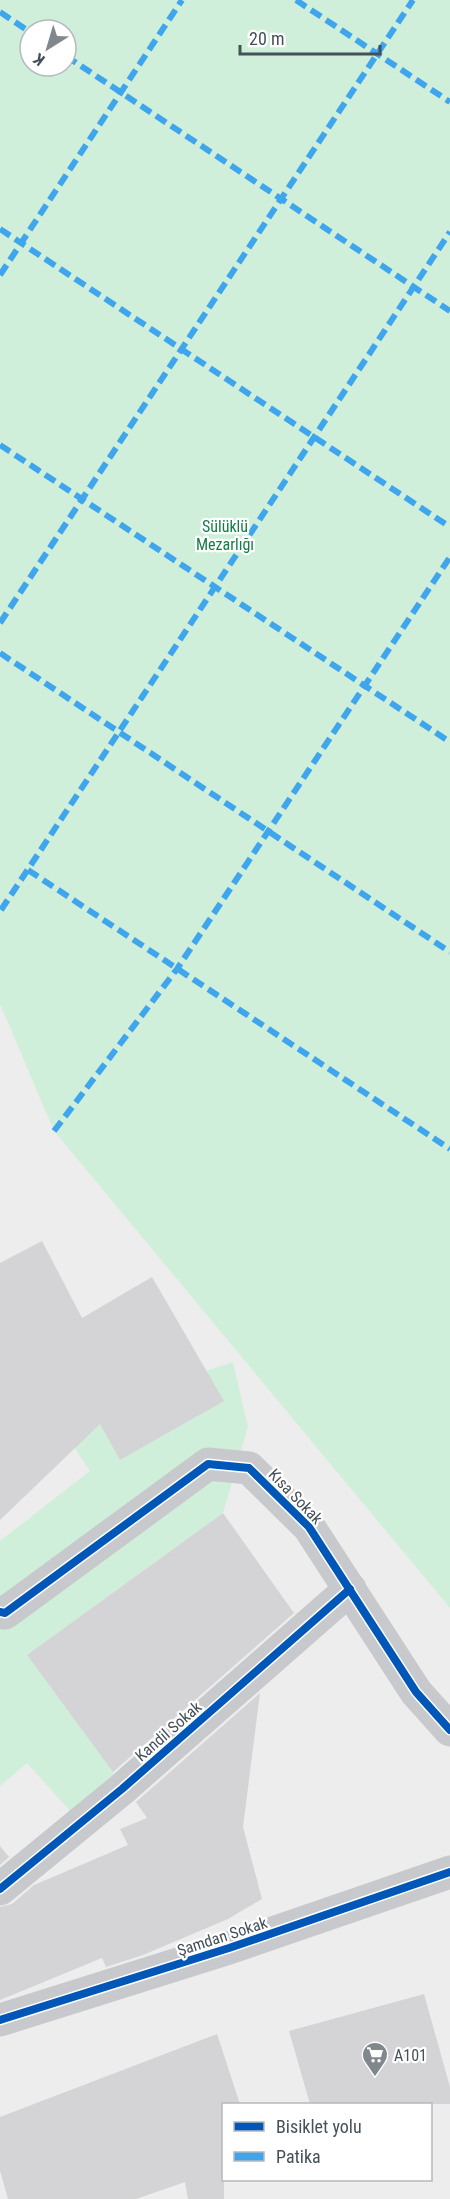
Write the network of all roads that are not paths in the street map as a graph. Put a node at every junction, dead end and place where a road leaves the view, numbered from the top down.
1 (350, 1589) junction
2 (0, 1612) edge
3 (450, 1730) edge
4 (450, 1872) edge
5 (0, 1889) edge
6 (0, 2020) edge

1 - 2 street, Kısa Sokak
1 - 3 street, Kısa Sokak
1 - 5 street, Kandil Sokak
4 - 6 street, Şamdan Sokak

